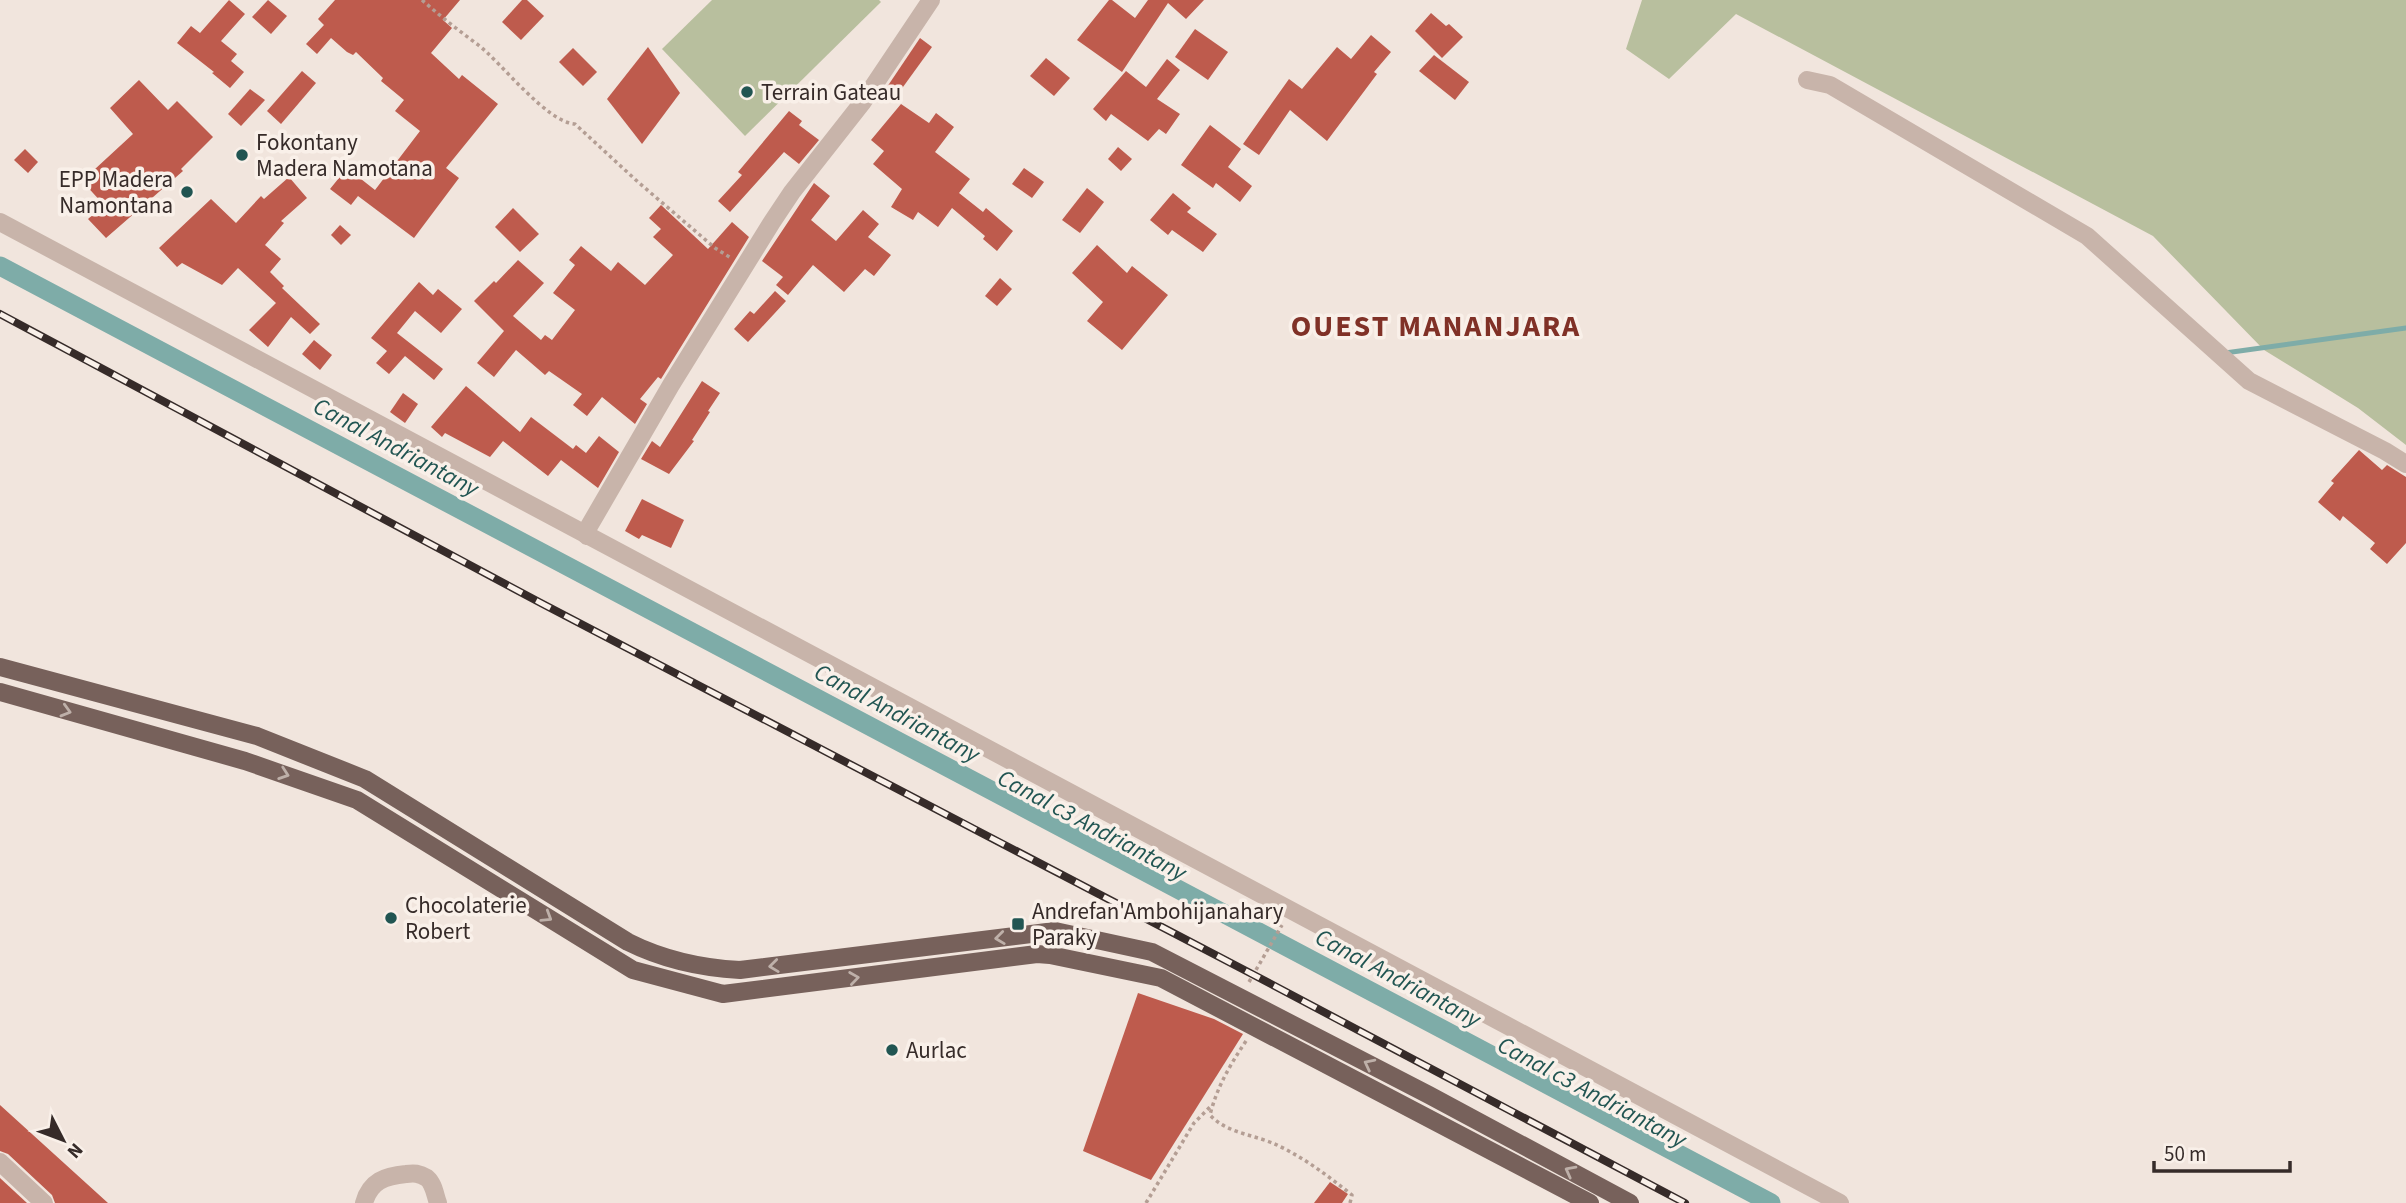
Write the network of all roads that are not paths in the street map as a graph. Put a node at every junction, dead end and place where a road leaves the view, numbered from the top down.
1 (931, 0) edge
2 (1807, 80) dead end
3 (0, 222) edge
4 (2406, 464) edge
5 (587, 536) junction
6 (0, 667) edge
7 (0, 692) edge
8 (0, 1162) edge
9 (44, 1203) edge
10 (364, 1203) edge
11 (438, 1203) edge
12 (1590, 1203) edge
13 (1630, 1203) edge
14 (1840, 1203) edge

1 - 5 street
2 - 4 street
3 - 5 street
5 - 14 street
13 -> 6 main road
7 -> 12 main road
8 - 9 street
10 - 11 street

